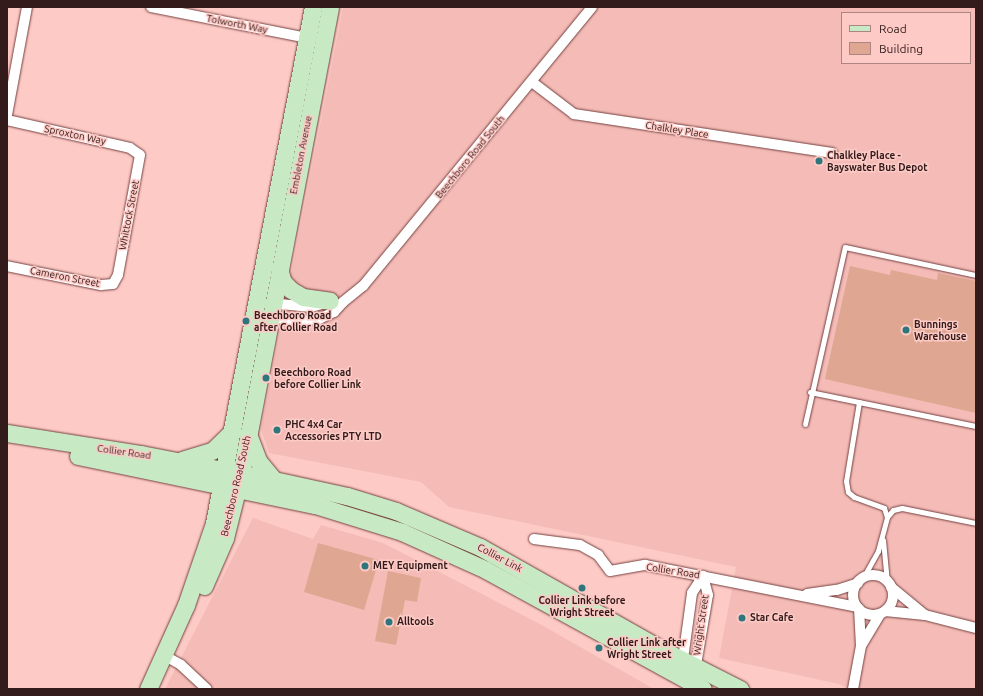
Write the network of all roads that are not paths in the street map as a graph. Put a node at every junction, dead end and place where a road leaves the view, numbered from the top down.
1 (27, 7) edge
2 (151, 7) edge
3 (313, 7) edge
4 (330, 7) edge
5 (592, 7) edge
6 (170, 9) edge
7 (307, 38) junction
8 (324, 41) junction
9 (532, 82) junction
10 (7, 115) edge
11 (7, 120) edge
12 (832, 153) dead end
13 (140, 155) joint
14 (294, 190) junction
15 (272, 220) junction
16 (7, 266) edge
17 (279, 269) junction
18 (118, 275) joint
19 (976, 275) edge
20 (336, 301) junction
21 (264, 309) junction
22 (810, 392) junction
23 (860, 402) junction
24 (805, 424) dead end
25 (976, 426) edge
26 (240, 432) junction
27 (7, 433) edge
28 (7, 442) edge
29 (178, 461) junction
30 (192, 479) junction
31 (231, 480) junction
32 (274, 480) junction
33 (887, 517) junction
34 (214, 523) junction
35 (976, 523) edge
36 (534, 539) dead end
37 (883, 539) junction
38 (703, 576) junction
39 (860, 580) junction
40 (889, 584) junction
41 (797, 594) junction
42 (858, 608) junction
43 (883, 612) junction
44 (925, 615) junction
45 (976, 628) edge
46 (861, 646) junction
47 (168, 649) junction
48 (689, 662) junction
49 (148, 689) edge
50 (207, 689) edge
51 (703, 689) edge
52 (740, 689) edge
53 (853, 689) edge

1 - 10 street
2 - 6 street, Tolworth Way
3 - 7 main road, Embleton Avenue
4 - 8 main road, Embleton Avenue
5 - 9 street, Beechboro Road South
6 - 7 street, Tolworth Way
7 - 8 street, Tolworth Way
7 - 15 main road, Embleton Avenue
8 - 14 main road, Embleton Avenue
9 - 12 street, Chalkley Place
9 - 20 street, Beechboro Road South
11 - 13 street, Sproxton Way
13 - 18 street, Whittock Street
14 - 15 main road
14 - 17 main road, Embleton Avenue
15 - 21 main road, Embleton Avenue
16 - 18 street, Cameron Street
17 - 20 main road
17 - 21 main road, Embleton Avenue
19 - 22 lane
20 - 21 street, Beechboro Road South
21 - 26 main road, Beechboro Road South
22 - 23 lane
22 - 24 lane
23 - 25 lane
23 - 33 lane
26 - 29 main road
26 - 31 main road, Beechboro Road South
26 - 32 main road
27 - 29 main road, Collier Road
28 - 30 main road, Collier Road
29 - 31 main road, Collier Road
30 - 31 main road, Collier Road
30 - 34 main road
31 - 32 main road, Collier Link
31 - 34 main road, Beechboro Road South
31 - 47 main road, Beechboro Road South
31 - 51 main road, Collier Link
32 - 48 main road, Collier Link
33 - 35 lane
33 - 37 lane
34 - 47 main road, Beechboro Road South
36 - 38 street, Collier Road
37 - 39 lane
37 - 40 lane
38 - 41 street, Collier Road
38 - 48 street, Wright Street
38 - 48 street, Wright Street
39 - 40 street
39 - 41 street, Collier Road
39 - 42 street
40 - 43 street
40 - 44 street
41 - 42 street, Collier Road
42 - 43 street
42 - 46 street
43 - 44 street
43 - 46 street
44 - 45 street
46 - 53 street
47 - 49 main road, Beechboro Road South
47 - 50 street
48 - 52 main road, Collier Link

